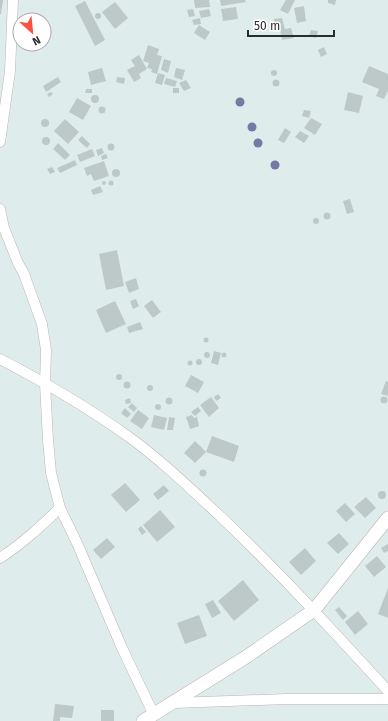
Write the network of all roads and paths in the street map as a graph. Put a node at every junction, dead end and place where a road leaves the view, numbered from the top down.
1 (13, 0) edge
2 (1, 128) edge
3 (0, 142) edge
4 (0, 208) edge
5 (0, 359) edge
6 (45, 384) junction
7 (60, 508) junction
8 (388, 518) edge
9 (0, 558) edge
10 (314, 610) junction
11 (388, 691) edge
12 (388, 699) edge
13 (174, 703) junction
14 (148, 718) edge

1 - 2 street
2 - 3 street
4 - 6 street
5 - 6 street
6 - 7 street
6 - 10 street
7 - 9 street
7 - 14 street
8 - 10 main road
10 - 11 street
10 - 13 main road
12 - 13 street
13 - 14 main road

